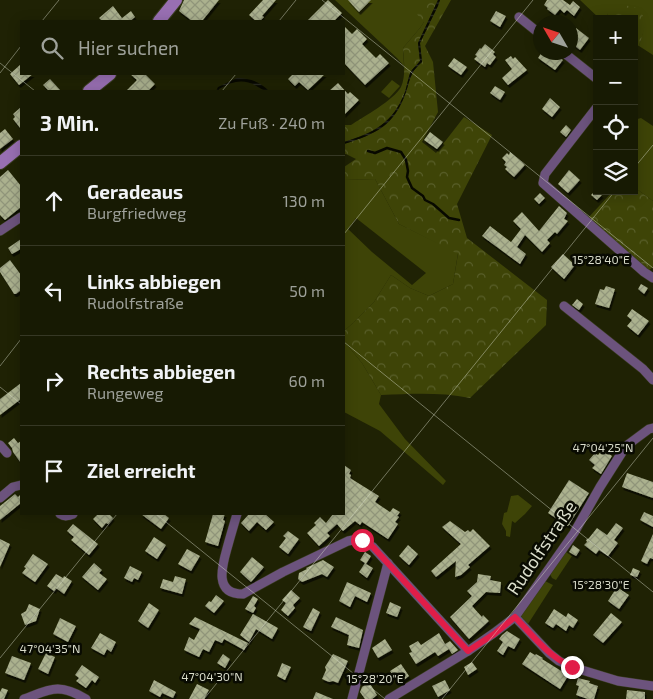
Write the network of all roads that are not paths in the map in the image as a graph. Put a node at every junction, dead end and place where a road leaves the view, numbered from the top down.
1 (176, 0) edge
2 (519, 17) dead end
3 (160, 20) edge
4 (533, 28) edge
5 (573, 60) edge
6 (109, 75) edge
7 (593, 76) edge
8 (90, 90) edge
9 (593, 112) edge
10 (20, 147) edge
11 (0, 163) edge
12 (20, 218) edge
13 (0, 231) edge
14 (653, 278) edge
15 (564, 306) dead end
16 (653, 380) edge
17 (653, 428) edge
18 (0, 445) edge
19 (6, 453) dead end
20 (20, 485) edge
21 (0, 498) edge
22 (237, 515) edge
23 (388, 563) junction
24 (515, 617) junction
25 (468, 651) junction
26 (653, 686) edge
27 (24, 699) edge
28 (86, 699) edge
29 (352, 699) edge
30 (389, 699) edge

1 - 3 main road
2 - 4 street
5 - 7 street
6 - 8 main road
9 - 14 street
10 - 11 main road
12 - 13 street
15 - 16 street
17 - 24 street, Rudolfstraße
18 - 19 street
20 - 21 street
22 - 23 street
23 - 25 street
23 - 29 street
24 - 25 street, Rudolfstraße
24 - 26 street
25 - 30 street, Rudolfstraße
27 - 28 street

